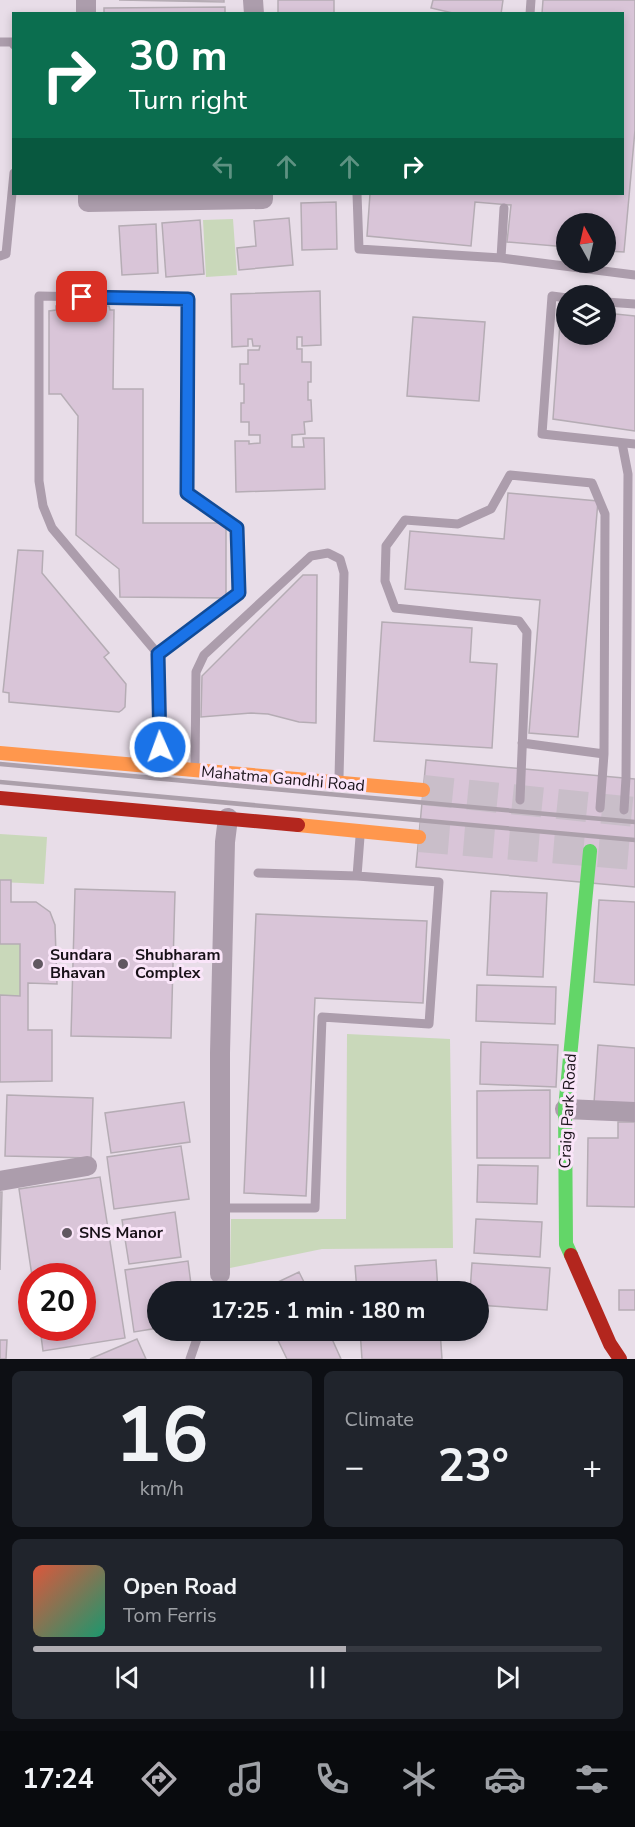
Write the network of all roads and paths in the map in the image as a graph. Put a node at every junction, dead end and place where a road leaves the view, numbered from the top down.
1 (12, 193) edge
2 (88, 195) edge
3 (263, 195) edge
4 (357, 195) edge
5 (504, 208) dead end
6 (0, 256) edge
7 (501, 258) junction
8 (635, 275) edge
9 (556, 297) edge
10 (616, 303) edge
11 (635, 304) edge
12 (622, 443) junction
13 (635, 444) edge
14 (158, 654) junction
15 (522, 743) junction
16 (0, 753) edge
17 (604, 754) junction
18 (161, 768) junction
19 (195, 771) junction
20 (339, 783) junction
21 (423, 790) tunnel mouth
22 (0, 798) edge
23 (520, 800) dead end
24 (600, 808) dead end
25 (624, 810) dead end
26 (228, 818) junction
27 (361, 831) junction
28 (419, 837) tunnel mouth
29 (590, 851) dead end
30 (258, 873) dead end
31 (357, 876) junction
32 (565, 1108) junction
33 (635, 1112) edge
34 (87, 1166) dead end
35 (0, 1180) edge
36 (220, 1208) junction
37 (217, 1281) edge
38 (196, 1341) edge
39 (190, 1359) edge
40 (620, 1359) edge

1 - 6 lane
2 - 3 street
4 - 7 lane
5 - 7 lane
7 - 8 lane
9 - 12 lane
10 - 11 lane
12 - 13 lane
12 - 25 lane
14 - 14 lane
14 - 18 lane
15 - 17 lane
15 - 17 lane
15 - 23 lane
16 - 18 main road, Mahatma Gandhi Road
17 - 24 lane
18 - 19 main road, Mahatma Gandhi Road
19 - 20 main road, Mahatma Gandhi Road
19 - 20 lane
20 - 21 main road, Mahatma Gandhi Road
22 - 26 main road
26 - 27 main road
26 - 36 street
27 - 28 main road
27 - 31 lane
29 - 32 main road, Craig Park Road
30 - 31 lane
31 - 36 lane
32 - 33 street
32 - 40 main road, Craig Park Road
34 - 35 street
36 - 37 street
38 - 39 lane

